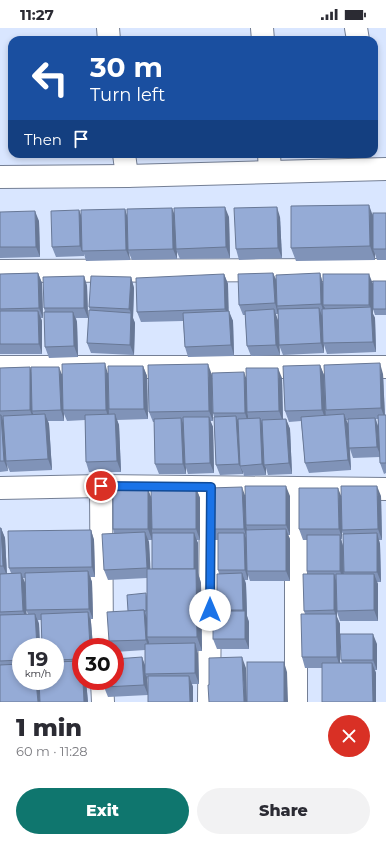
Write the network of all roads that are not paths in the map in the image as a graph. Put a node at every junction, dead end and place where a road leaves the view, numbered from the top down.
1 (124, 158) edge
2 (270, 163) edge
3 (378, 164) edge
4 (126, 176) junction
5 (0, 177) edge
6 (386, 270) edge
7 (0, 271) edge
8 (0, 367) edge
9 (386, 367) edge
10 (101, 486) junction
11 (211, 487) junction
12 (0, 488) edge
13 (296, 489) junction
14 (386, 489) edge
15 (102, 638) edge
16 (102, 690) edge
17 (103, 702) edge
18 (209, 702) edge
19 (296, 702) edge

1 - 4 street
2 - 3 street
2 - 4 street
4 - 5 street
6 - 7 street
8 - 9 street
10 - 11 street
10 - 12 street
10 - 15 street
11 - 13 street
11 - 18 street
13 - 14 street
13 - 19 street
16 - 17 street

